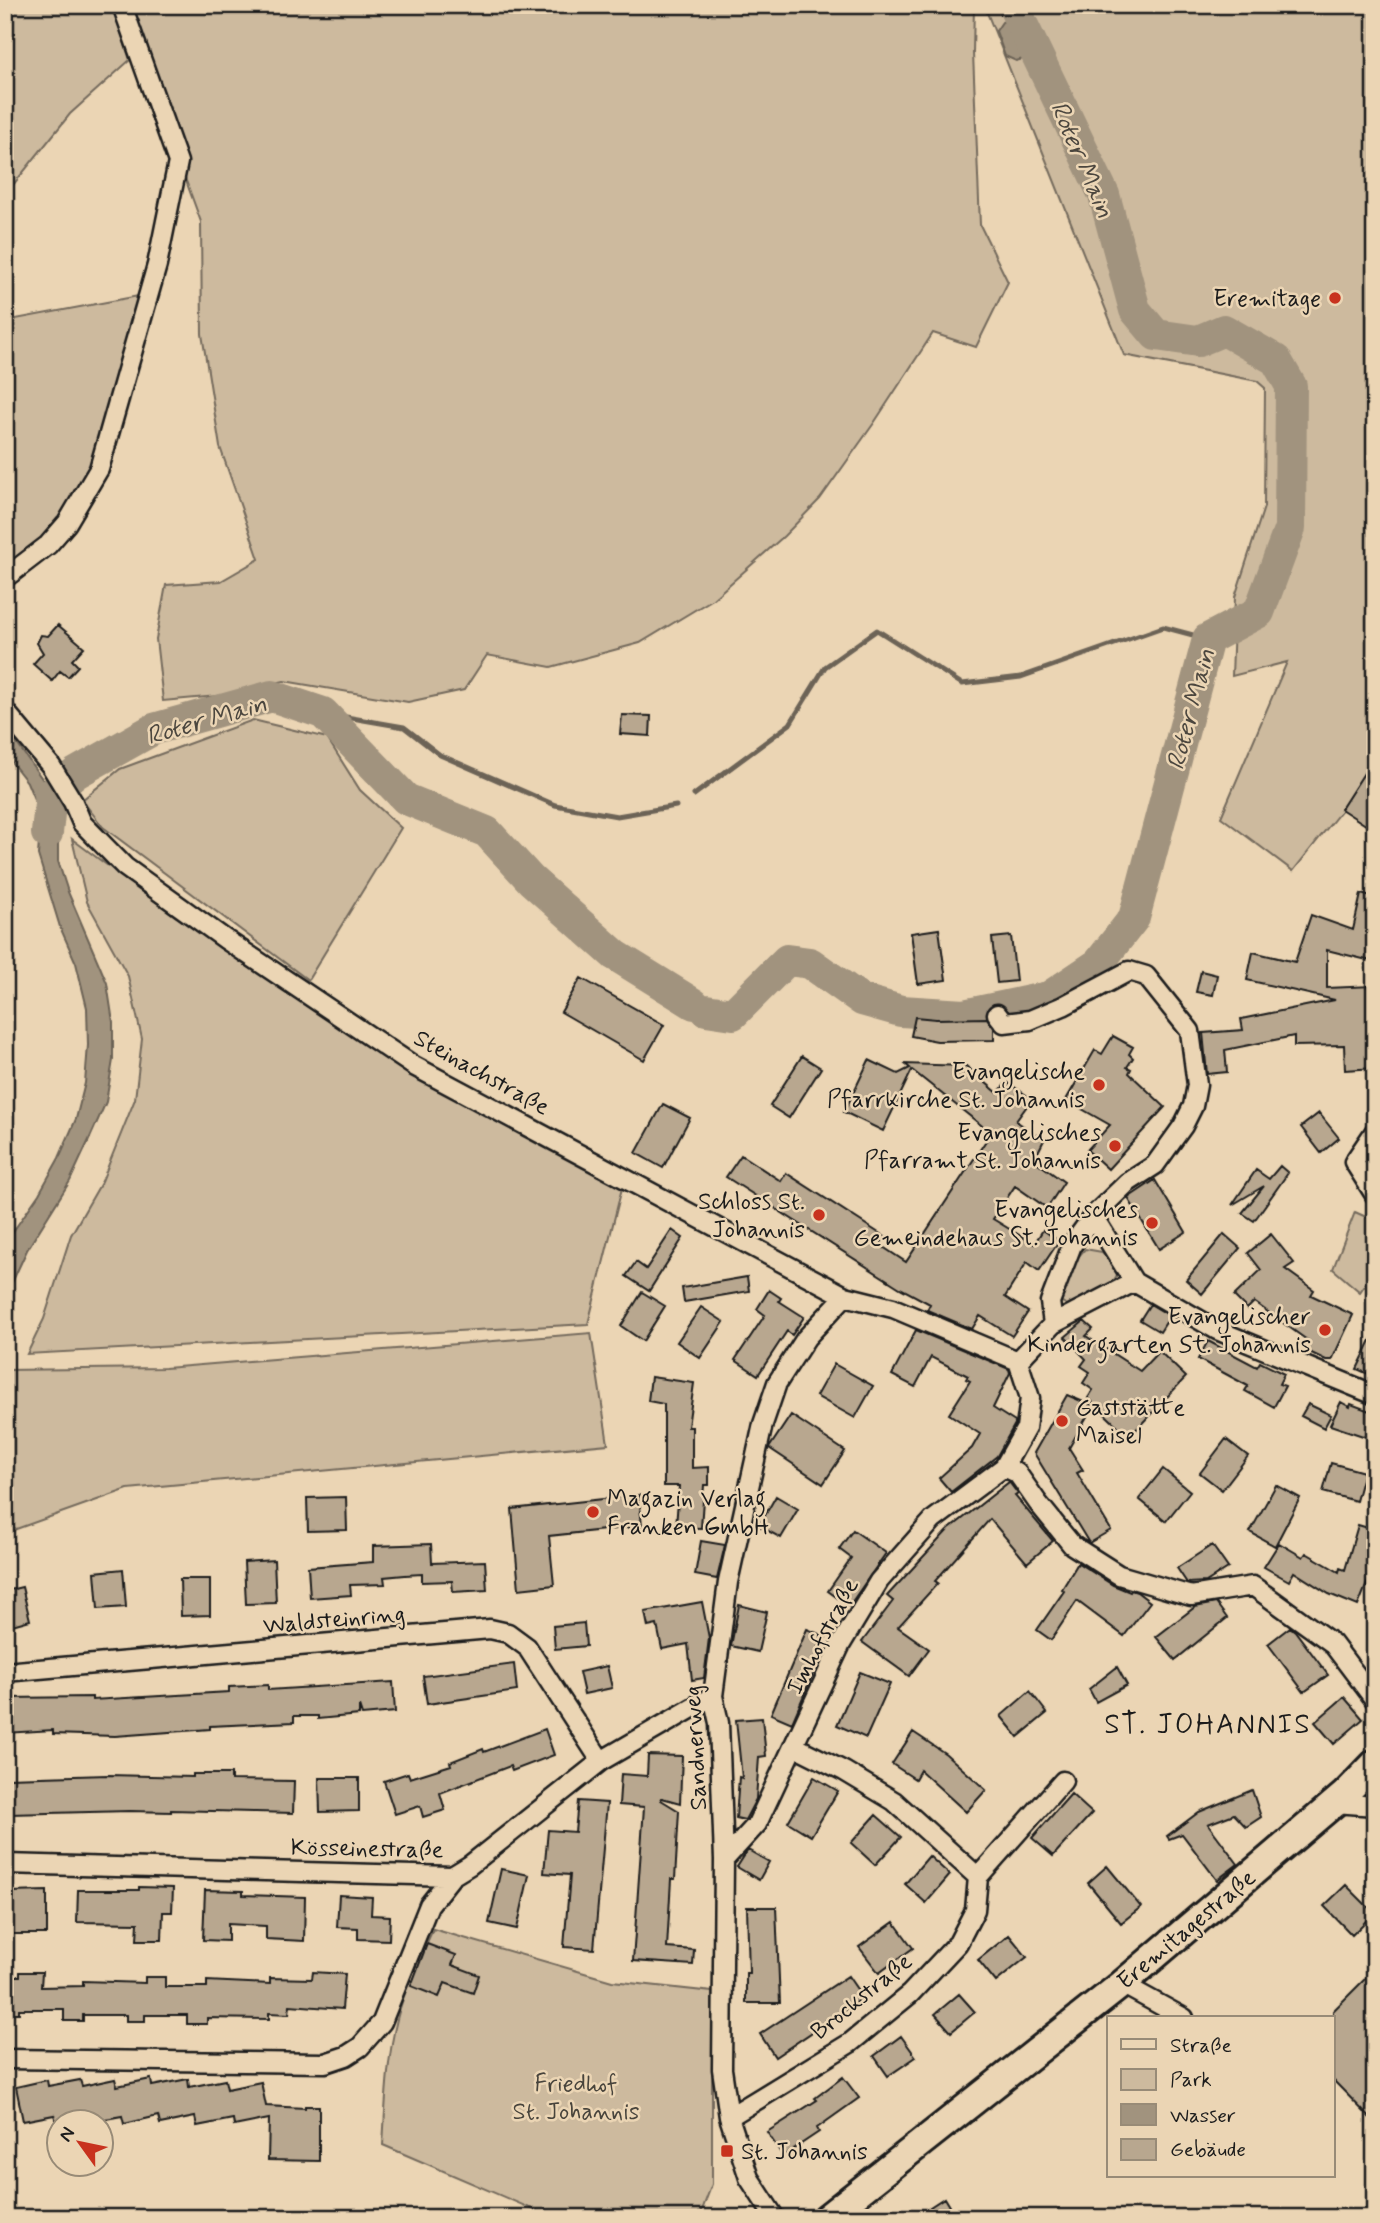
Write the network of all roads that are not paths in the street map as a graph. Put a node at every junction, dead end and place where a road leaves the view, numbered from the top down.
1 (122, 5) edge
2 (5, 578) edge
3 (5, 711) edge
4 (996, 1014) dead end
5 (1375, 1131) edge
6 (1375, 1195) edge
7 (1093, 1216) junction
8 (1133, 1282) junction
9 (845, 1296) junction
10 (1053, 1324) junction
11 (1018, 1361) junction
12 (1375, 1395) edge
13 (1004, 1467) junction
14 (5, 1672) edge
15 (713, 1696) junction
16 (1375, 1700) edge
17 (794, 1746) junction
18 (601, 1761) junction
19 (1375, 1763) edge
20 (1063, 1781) dead end
21 (1335, 1803) junction
22 (1375, 1806) edge
23 (724, 1860) junction
24 (5, 1864) edge
25 (452, 1876) junction
26 (978, 1877) junction
27 (1122, 1984) junction
28 (1180, 2016) edge
29 (5, 2059) edge
30 (729, 2117) junction
31 (775, 2218) edge
32 (826, 2218) edge

1 - 2 street
3 - 9 street, Steinachstraße
4 - 7 street
5 - 6 street
7 - 8 street
7 - 10 street
8 - 10 street
8 - 12 street
9 - 11 street, Steinachstraße
9 - 15 street, Sandnerweg
10 - 11 street
11 - 13 street
13 - 16 street
13 - 17 street, Imhofstraße
14 - 18 street, Waldsteinring
15 - 18 street, Kösseinestraße
15 - 23 street, Sandnerweg
17 - 23 street, Imhofstraße
17 - 26 street
18 - 25 street, Kösseinestraße
19 - 21 street, Eremitagestraße
20 - 26 street
21 - 22 street
21 - 27 street, Eremitagestraße
23 - 30 street, Sandnerweg
24 - 25 street, Kösseinestraße
25 - 29 street
26 - 30 street, Brockstraße
27 - 28 street
27 - 32 street, Eremitagestraße
30 - 31 street, Sandnerweg

